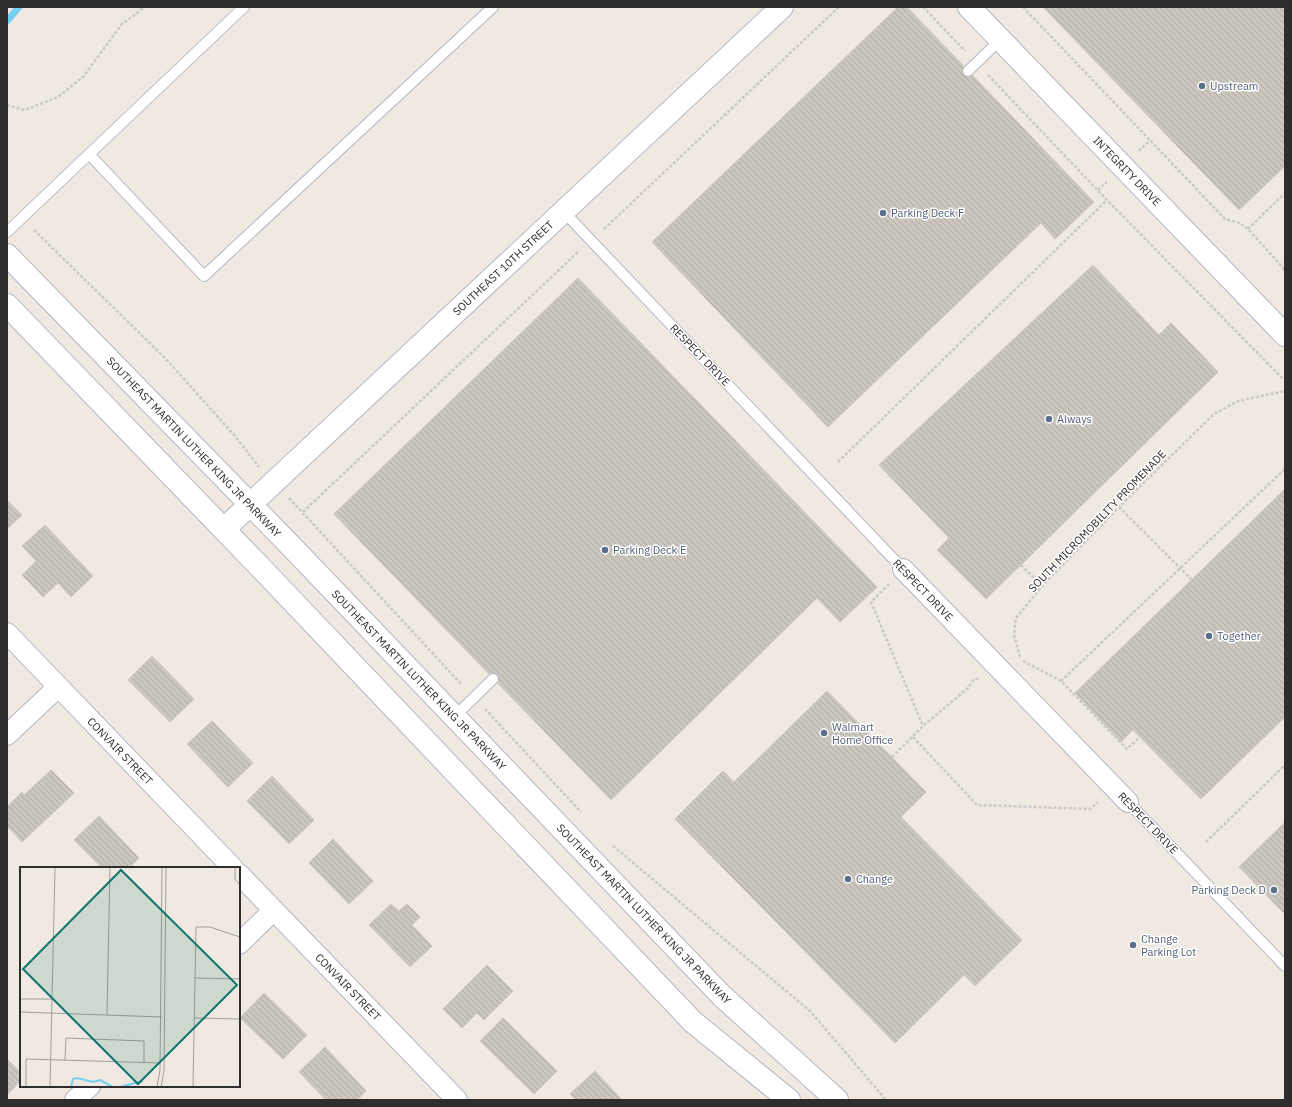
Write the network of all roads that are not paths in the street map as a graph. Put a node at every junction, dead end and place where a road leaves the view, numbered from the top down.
1 (244, 7) edge
2 (493, 7) edge
3 (782, 7) edge
4 (969, 7) edge
5 (1000, 40) junction
6 (968, 71) dead end
7 (90, 154) junction
8 (564, 212) junction
9 (7, 232) edge
10 (7, 255) edge
11 (7, 305) edge
12 (1285, 335) edge
13 (250, 504) junction
14 (224, 529) junction
15 (903, 570) joint
16 (7, 634) edge
17 (493, 679) dead end
18 (58, 687) junction
19 (454, 716) junction
20 (7, 735) edge
21 (1128, 802) joint
22 (232, 867) edge
23 (240, 875) edge
24 (274, 910) junction
25 (240, 943) edge
26 (1285, 966) edge
27 (89, 1087) edge
28 (75, 1100) edge
29 (457, 1100) edge
30 (789, 1100) edge
31 (837, 1100) edge

1 - 7 lane
2 - 7 lane
3 - 8 street, SOUTHEAST 10TH STREET
4 - 5 street, INTEGRITY DRIVE
5 - 6 lane
5 - 12 street, INTEGRITY DRIVE
7 - 9 lane
8 - 13 street, SOUTHEAST 10TH STREET
8 - 15 lane, RESPECT DRIVE
10 - 13 street, SOUTHEAST MARTIN LUTHER KING JR PARKWAY
11 - 14 street
13 - 14 street, SOUTHEAST 10TH STREET
13 - 19 street, SOUTHEAST MARTIN LUTHER KING JR PARKWAY
14 - 30 street
15 - 21 street, RESPECT DRIVE
16 - 18 street, CONVAIR STREET
17 - 19 lane
18 - 20 street
18 - 22 street, CONVAIR STREET
19 - 31 street, SOUTHEAST MARTIN LUTHER KING JR PARKWAY
21 - 26 lane, RESPECT DRIVE
23 - 24 street, CONVAIR STREET
24 - 25 street
24 - 29 street, CONVAIR STREET
27 - 28 street

